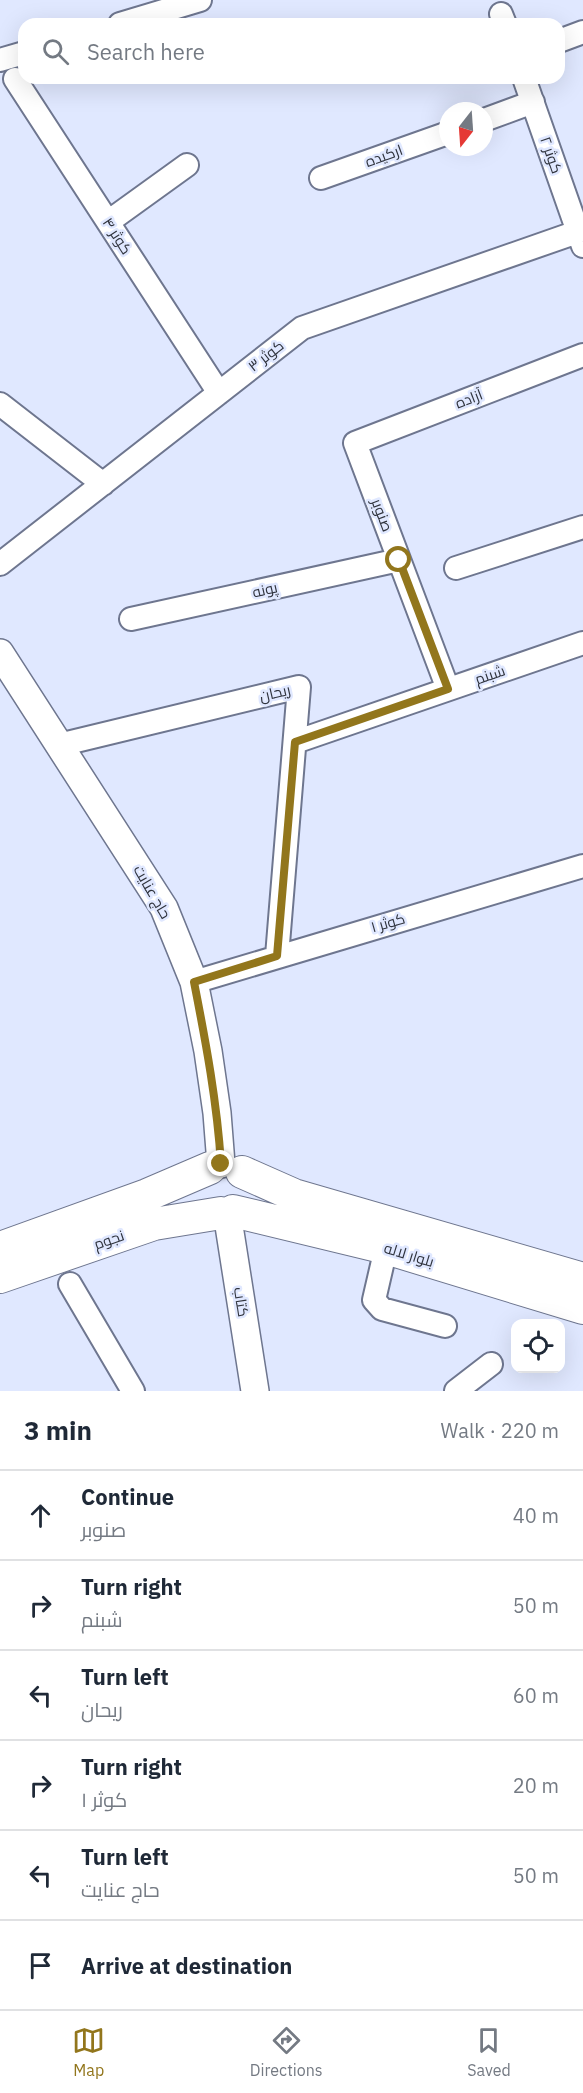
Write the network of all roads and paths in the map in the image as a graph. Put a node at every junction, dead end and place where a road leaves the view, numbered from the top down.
1 (200, 0) edge
2 (140, 18) edge
3 (583, 32) edge
4 (565, 39) edge
5 (18, 55) edge
6 (0, 60) edge
7 (15, 79) dead end
8 (18, 84) edge
9 (18, 84) edge
10 (526, 84) edge
11 (532, 102) junction
12 (493, 117) edge
13 (439, 136) edge
14 (187, 165) dead end
15 (321, 178) dead end
16 (108, 222) junction
17 (581, 236) edge
18 (583, 354) edge
19 (219, 393) junction
20 (0, 404) edge
21 (355, 443) joint
22 (104, 483) junction
23 (583, 527) edge
24 (399, 560) junction
25 (0, 564) edge
26 (456, 568) dead end
27 (132, 620) dead end
28 (583, 643) edge
29 (0, 653) edge
30 (448, 689) junction
31 (295, 742) junction
32 (59, 745) junction
33 (583, 866) edge
34 (277, 956) junction
35 (194, 982) junction
36 (224, 1168) junction
37 (227, 1212) junction
38 (0, 1248) edge
39 (386, 1248) junction
40 (0, 1276) edge
41 (583, 1280) edge
42 (70, 1284) dead end
43 (583, 1308) edge
44 (446, 1326) dead end
45 (491, 1364) dead end
46 (133, 1391) edge
47 (255, 1391) edge
48 (456, 1391) edge

1 - 2 street
3 - 4 street
5 - 6 street
7 - 9 street, کوثر ۴
8 - 16 street, کوثر ۴
10 - 11 street, کوثر ۲
11 - 12 street
11 - 17 street, کوثر ۲
13 - 15 street, ارکیده
14 - 16 street
16 - 19 street, کوثر ۴
17 - 19 street, کوثر ۳
18 - 21 street, آزاده
19 - 22 street, کوثر ۳
20 - 22 street
21 - 24 street, صنوبر
22 - 25 street, کوثر ۳
23 - 26 street
24 - 27 street, پونه
24 - 30 street, صنوبر
28 - 30 street, شبنم
29 - 32 street, حاج عنایت
30 - 31 street, شبنم
31 - 32 street, ریحان
31 - 34 street, ریحان
32 - 35 street, حاج عنایت
33 - 34 street, کوثر ۱
34 - 35 street, کوثر ۱
35 - 36 street, حاج عنایت
36 - 37 main road
36 - 37 main road
36 - 38 main road, نجوم
36 - 41 main road, بلوار لاله
37 - 39 main road, بلوار لاله
37 - 40 main road, نجوم
37 - 47 street, کتاب
39 - 43 main road, بلوار لاله
39 - 44 street
42 - 46 street
45 - 48 street

